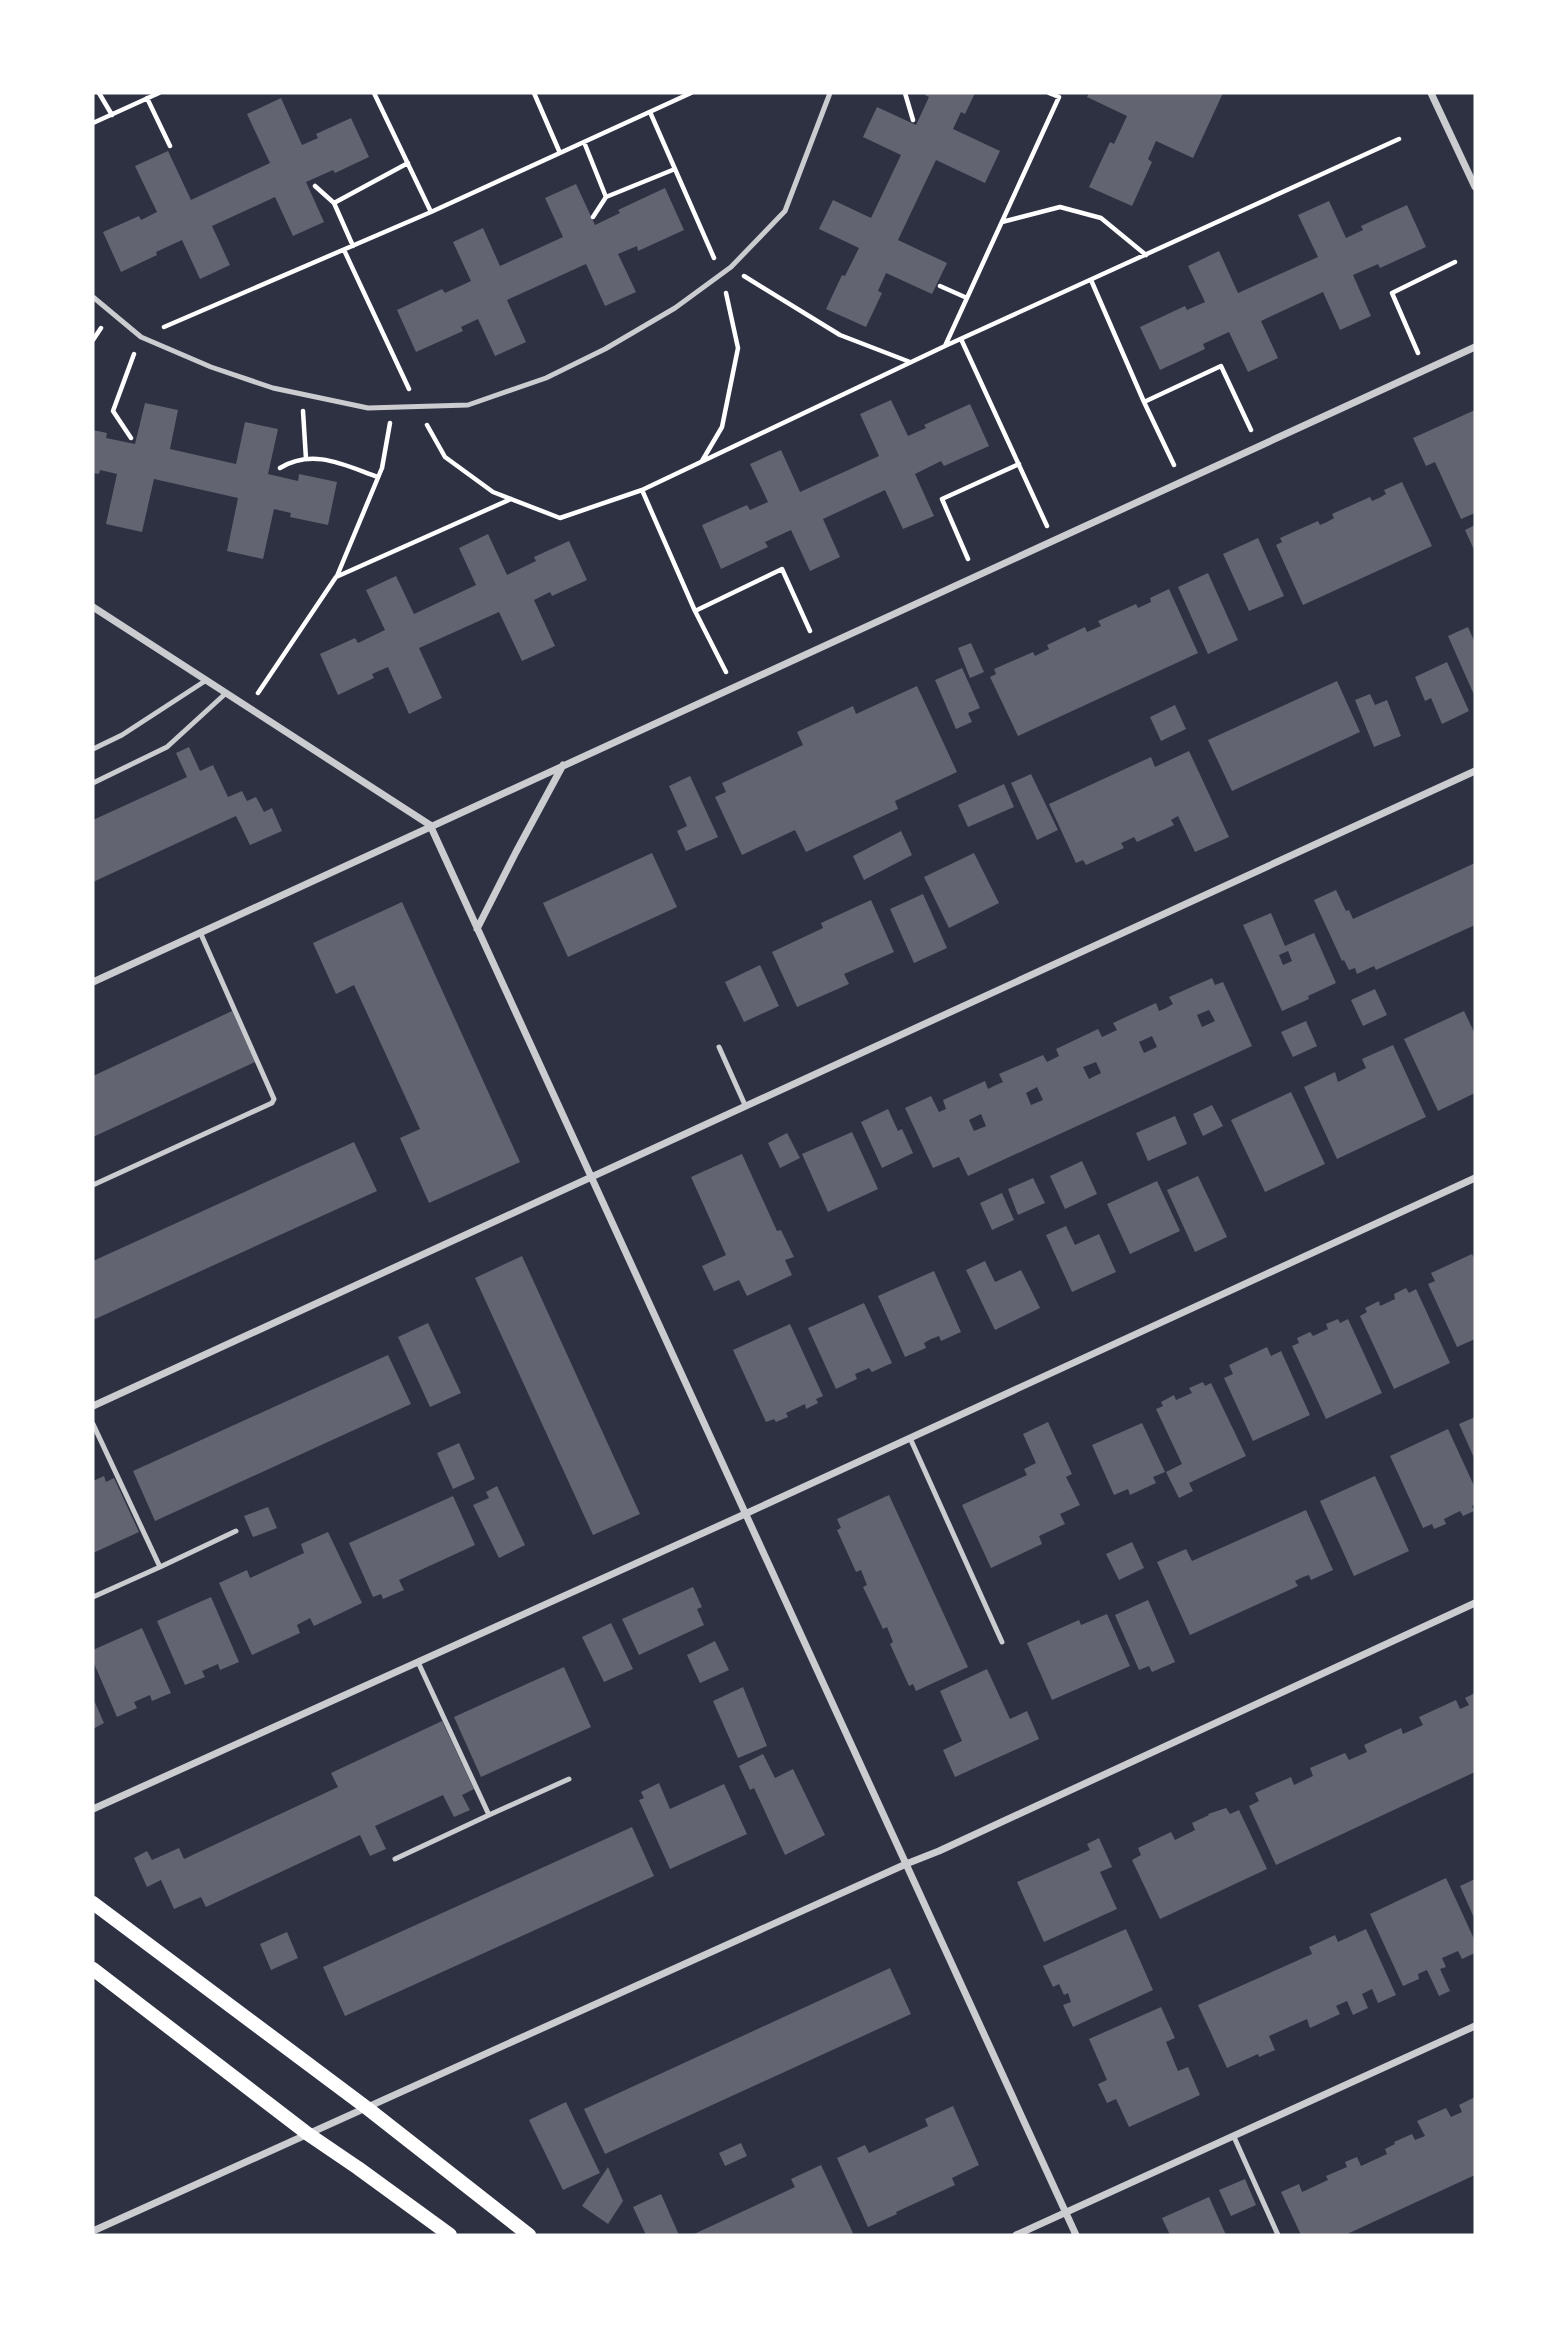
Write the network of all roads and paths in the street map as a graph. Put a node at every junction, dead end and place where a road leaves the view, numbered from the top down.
1 (99, 93) edge
2 (159, 93) edge
3 (374, 93) edge
4 (534, 93) edge
5 (691, 93) edge
6 (830, 93) edge
7 (905, 93) edge
8 (1049, 93) edge
9 (1431, 93) edge
10 (1060, 95) edge
11 (147, 98) junction
12 (650, 112) junction
13 (112, 115) junction
14 (913, 120) dead end
15 (93, 123) edge
16 (1399, 139) dead end
17 (584, 142) junction
18 (170, 146) dead end
19 (560, 153) junction
20 (408, 163) junction
21 (675, 169) junction
22 (315, 186) dead end
23 (1475, 187) edge
24 (606, 197) junction
25 (334, 203) junction
26 (431, 212) junction
27 (593, 216) dead end
28 (1002, 222) junction
29 (353, 246) junction
30 (344, 250) junction
31 (1146, 255) junction
32 (1455, 262) dead end
33 (731, 267) junction
34 (722, 274) junction
35 (1091, 280) junction
36 (940, 286) dead end
37 (93, 297) edge
38 (967, 298) junction
39 (141, 337) junction
40 (961, 339) junction
41 (945, 346) junction
42 (1475, 347) edge
43 (911, 363) junction
44 (1426, 370) junction
45 (306, 395) junction
46 (1144, 402) junction
47 (418, 406) junction
48 (392, 407) junction
49 (131, 438) dead end
50 (1258, 447) junction
51 (306, 459) junction
52 (701, 462) junction
53 (1018, 464) junction
54 (279, 468) dead end
55 (378, 477) junction
56 (1182, 482) junction
57 (642, 490) junction
58 (512, 499) junction
59 (1054, 540) junction
60 (975, 576) junction
61 (336, 577) junction
62 (93, 607) edge
63 (695, 611) junction
64 (817, 648) junction
65 (205, 681) junction
66 (733, 687) junction
67 (225, 694) junction
68 (248, 708) junction
69 (93, 748) edge
70 (563, 764) junction
71 (1475, 771) edge
72 (93, 783) edge
73 (430, 825) junction
74 (477, 929) junction
75 (200, 932) junction
76 (93, 982) edge
77 (719, 1047) dead end
78 (745, 1105) junction
79 (590, 1177) junction
80 (1475, 1178) edge
81 (93, 1185) edge
82 (93, 1406) edge
83 (93, 1424) edge
84 (910, 1438) junction
85 (745, 1514) junction
86 (236, 1531) dead end
87 (160, 1567) junction
88 (93, 1597) edge
89 (1475, 1604) edge
90 (1002, 1642) dead end
91 (418, 1662) junction
92 (569, 1779) dead end
93 (93, 1809) edge
94 (489, 1815) junction
95 (395, 1859) dead end
96 (905, 1864) junction
97 (93, 1903) edge
98 (93, 1969) edge
99 (1475, 2026) edge
100 (367, 2108) junction
101 (308, 2134) junction
102 (1234, 2137) junction
103 (1067, 2214) junction
104 (93, 2231) edge
105 (450, 2235) edge
106 (529, 2235) edge
107 (1016, 2235) edge
108 (1076, 2235) edge
109 (1278, 2235) edge

1 - 13 path
2 - 11 path
3 - 20 path
4 - 19 path
5 - 12 path
6 - 33 lane
7 - 14 path
8 - 10 path
9 - 23 street
10 - 28 path
11 - 13 path
11 - 18 path
12 - 17 path
12 - 21 path
13 - 15 path
16 - 31 path
17 - 19 path
17 - 24 path
19 - 26 path
20 - 25 path
20 - 26 path
21 - 24 path
21 - 34 path
22 - 25 path
24 - 27 path
25 - 29 path
26 - 29 path
28 - 31 path
28 - 38 path
29 - 30 path
30 - 39 path
30 - 47 path
31 - 35 path
32 - 44 path
33 - 34 lane
33 - 43 path
34 - 47 lane
34 - 52 path
35 - 40 path
35 - 46 path
36 - 38 path
37 - 39 lane
38 - 41 path
39 - 45 lane
39 - 49 path
40 - 41 path
40 - 53 path
41 - 43 path
42 - 44 street
43 - 52 path
44 - 50 street
45 - 48 lane
45 - 51 path
46 - 50 path
46 - 56 path
47 - 48 lane
47 - 58 path
48 - 55 path
50 - 56 street
51 - 54 path
51 - 55 path
52 - 57 path
53 - 59 path
53 - 60 path
55 - 61 path
56 - 59 street
57 - 58 path
57 - 63 path
58 - 61 path
59 - 60 street
60 - 64 street
61 - 68 path
62 - 65 street
63 - 64 path
63 - 66 path
64 - 66 street
65 - 67 street
65 - 69 lane
66 - 70 street
67 - 68 street
67 - 72 lane
68 - 73 street
70 - 73 street
70 - 74 street
71 - 78 street
73 - 74 street
73 - 75 street
74 - 79 street
75 - 76 street
75 - 81 lane
77 - 78 lane
78 - 79 street
79 - 82 street
79 - 85 street
80 - 84 street
83 - 87 lane
84 - 85 street
84 - 90 lane
85 - 91 street
85 - 96 street
86 - 87 lane
87 - 88 lane
89 - 96 street
91 - 93 street
91 - 94 lane
92 - 94 lane
94 - 95 lane
96 - 100 street
96 - 103 street
97 - 100 main road
98 - 101 main road
99 - 102 street
100 - 101 street
100 - 106 main road
101 - 104 street
101 - 105 main road
102 - 103 street
102 - 109 lane
103 - 107 street
103 - 108 street

